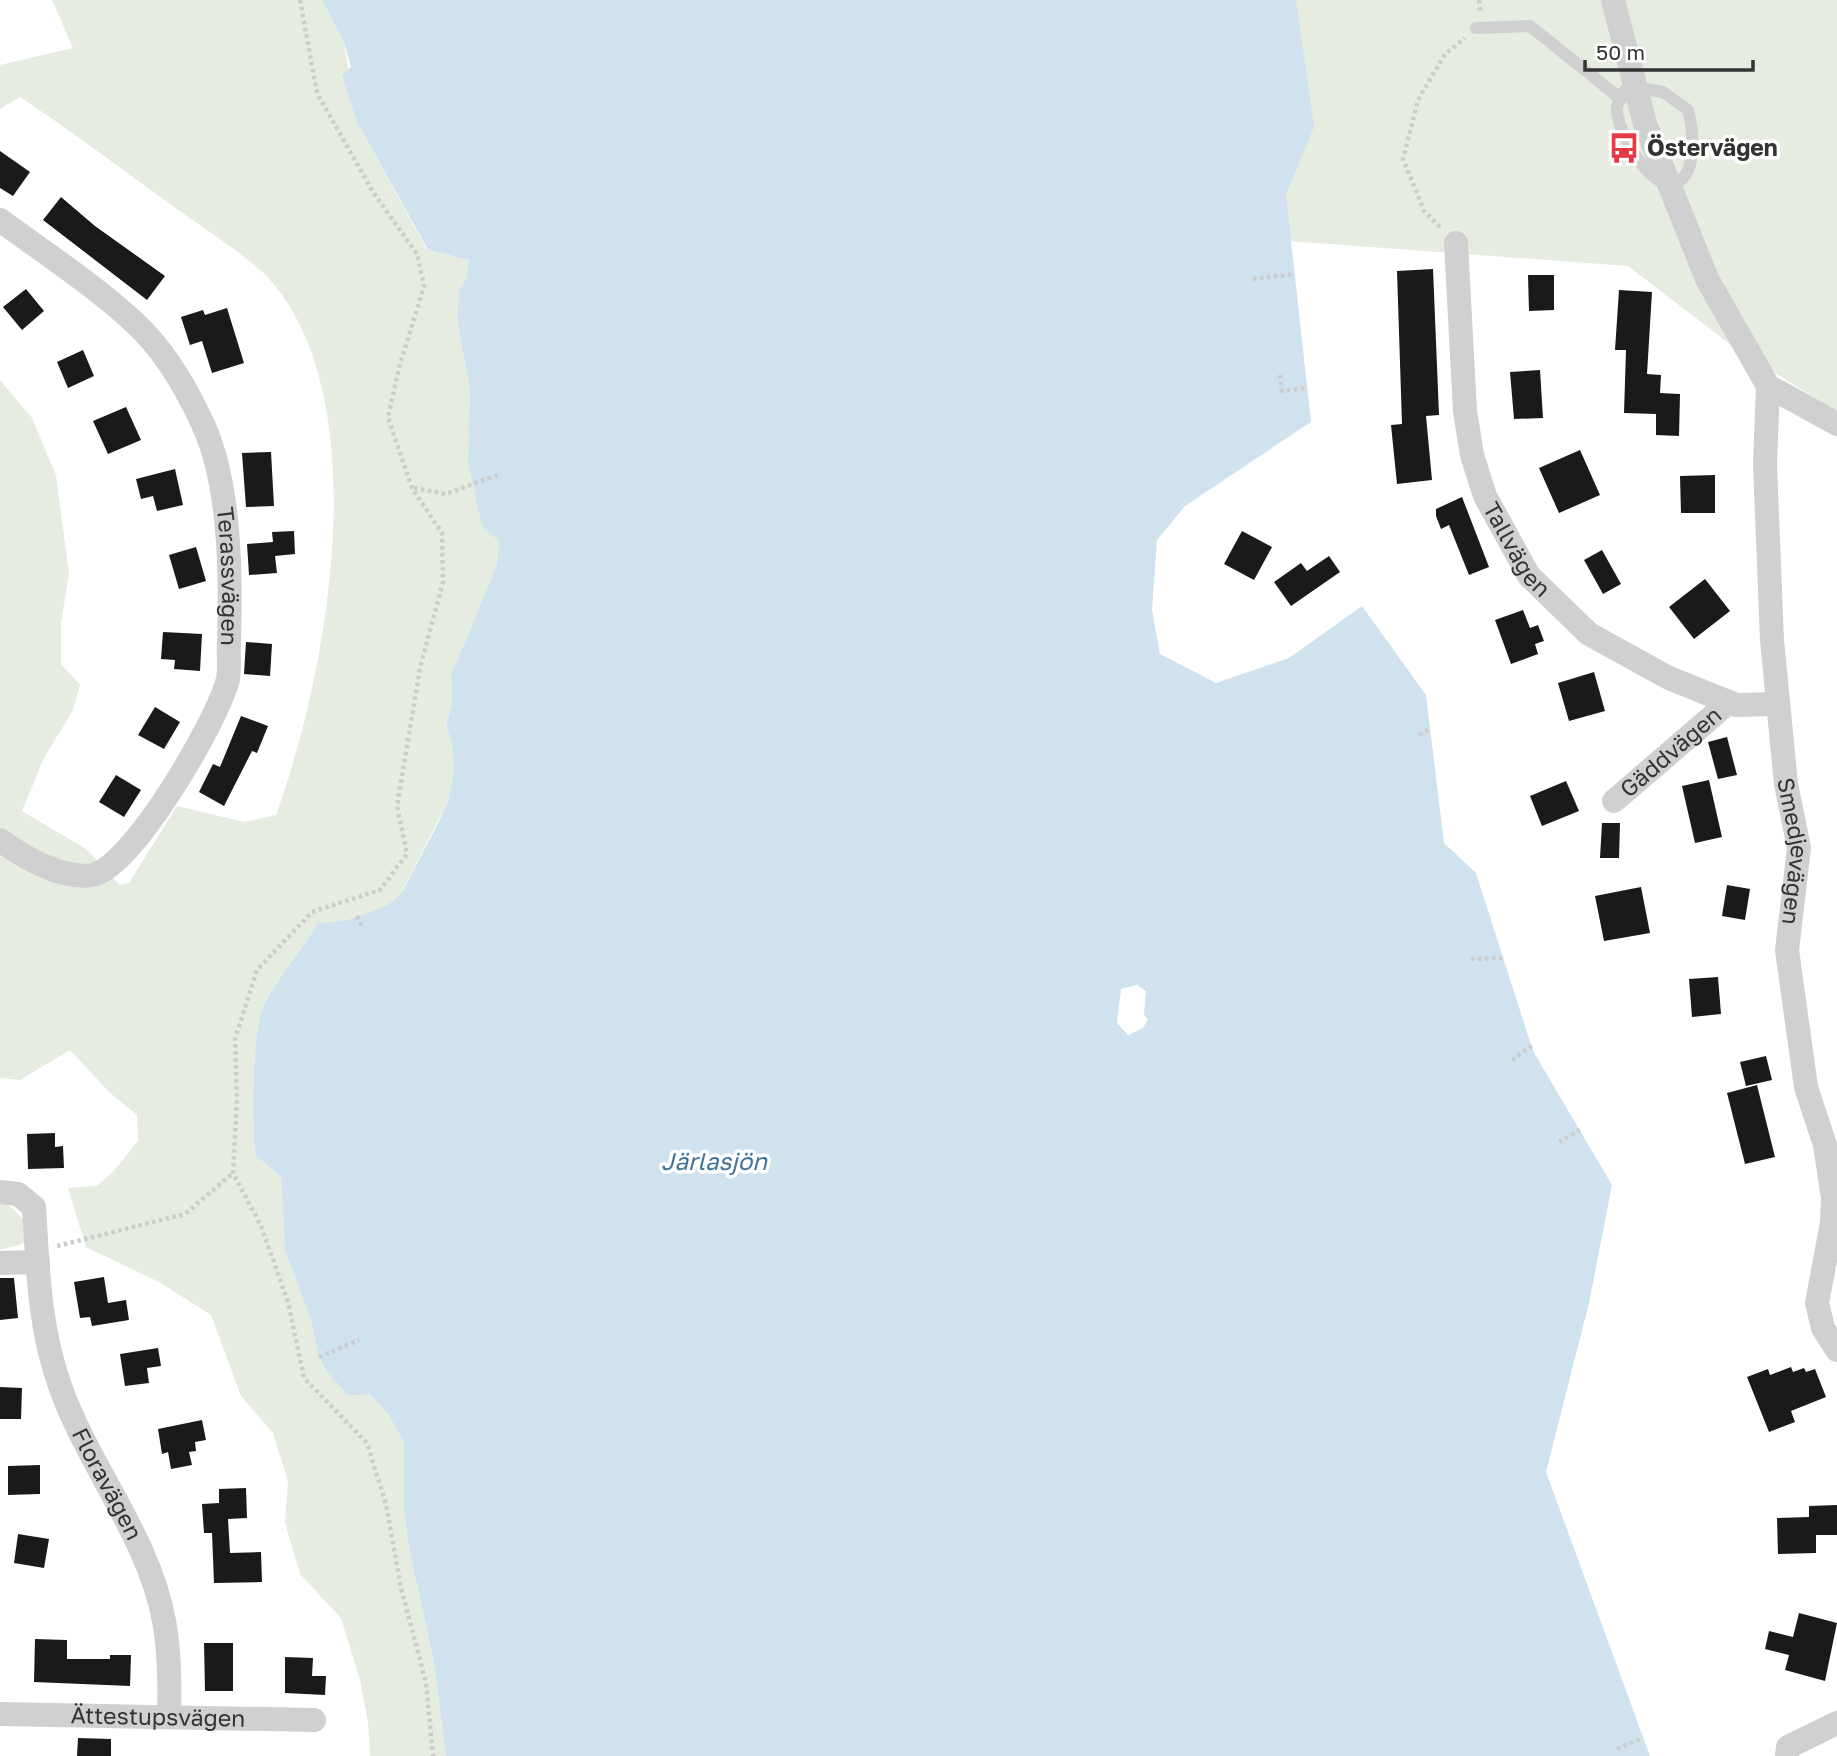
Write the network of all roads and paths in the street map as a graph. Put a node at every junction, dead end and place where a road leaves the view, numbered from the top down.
1 (300, 0) edge
2 (1613, 0) edge
3 (1476, 28) joint
4 (1628, 93) junction
5 (1669, 184) junction
6 (0, 220) edge
7 (1456, 243) joint
8 (1295, 274) dead end
9 (1253, 279) dead end
10 (1280, 375) dead end
11 (1768, 386) junction
12 (1307, 388) dead end
13 (1837, 424) edge
14 (500, 474) dead end
15 (412, 488) junction
16 (1729, 702) junction
17 (1778, 704) junction
18 (1430, 727) dead end
19 (1419, 736) dead end
20 (1614, 801) dead end
21 (0, 840) edge
22 (357, 916) dead end
23 (363, 929) dead end
24 (1471, 958) dead end
25 (1503, 958) dead end
26 (1532, 1046) dead end
27 (1512, 1060) dead end
28 (1580, 1130) dead end
29 (1831, 1141) edge
30 (1559, 1142) dead end
31 (233, 1173) junction
32 (0, 1192) edge
33 (37, 1257) junction
34 (0, 1264) edge
35 (359, 1340) dead end
36 (1837, 1350) edge
37 (319, 1357) dead end
38 (0, 1714) edge
39 (169, 1717) junction
40 (314, 1720) dead end
41 (1837, 1723) edge
42 (1643, 1738) dead end
43 (1617, 1749) dead end
44 (433, 1756) edge
45 (1787, 1756) edge

1 - 15 path
2 - 4 street
3 - 4 lane
3 - 7 path
4 - 5 street
4 - 5 lane
5 - 11 street
6 - 21 street, Terassvägen
7 - 16 street, Tallvägen
8 - 9 path
10 - 12 path
11 - 13 street
11 - 17 street, Smedjevägen
14 - 15 path
15 - 31 path
16 - 17 street, Tallvägen
16 - 20 street, Gäddvägen
17 - 29 street, Smedjevägen
18 - 19 path
22 - 23 path
24 - 25 path
26 - 27 path
28 - 30 path
29 - 36 street, Smedjevägen
31 - 33 path
31 - 44 path
32 - 33 street, Floravägen
33 - 34 street
33 - 39 street, Floravägen
35 - 37 path
38 - 39 street, Ättestupsvägen
39 - 40 street, Ättestupsvägen
41 - 45 street
42 - 43 path

